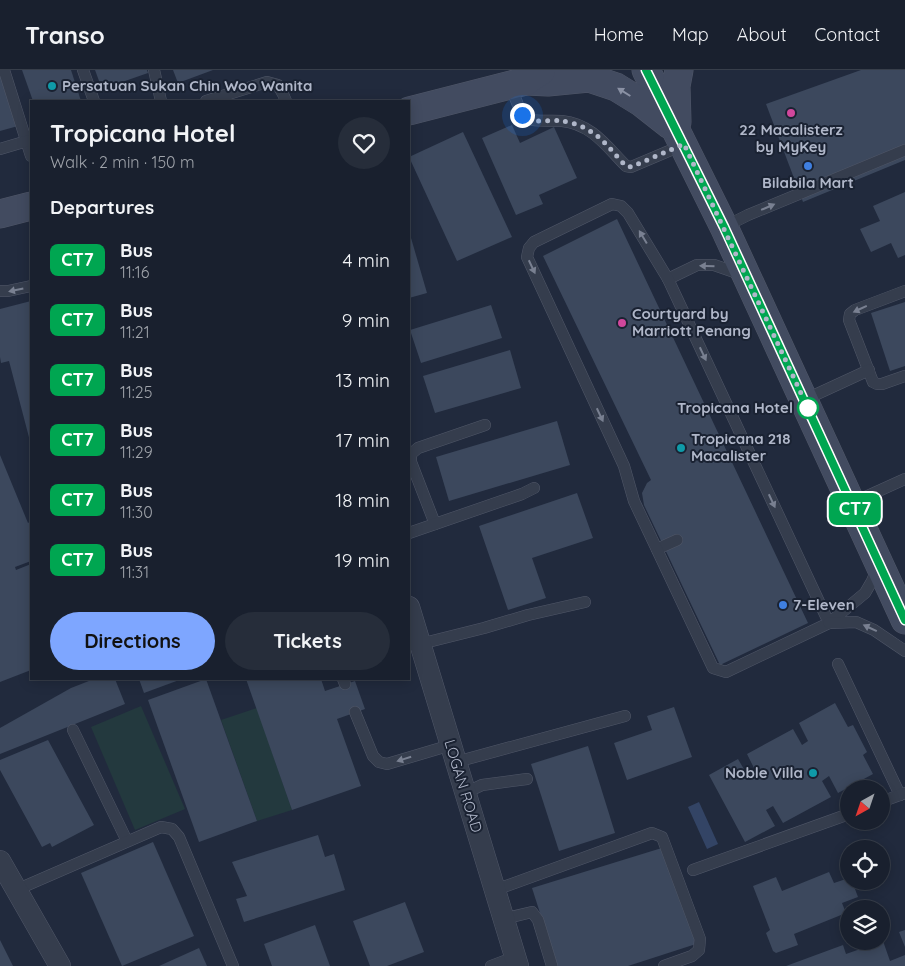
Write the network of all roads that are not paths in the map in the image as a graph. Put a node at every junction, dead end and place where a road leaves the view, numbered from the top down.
1 (4, 70) edge
2 (83, 70) edge
3 (154, 70) edge
4 (646, 70) edge
5 (679, 70) edge
6 (526, 79) edge
7 (94, 100) edge
8 (157, 100) edge
9 (209, 100) edge
10 (286, 100) edge
11 (410, 111) edge
12 (681, 138) junction
13 (27, 141) junction
14 (0, 149) edge
15 (905, 150) edge
16 (30, 152) edge
17 (30, 206) edge
18 (0, 214) edge
19 (724, 227) junction
20 (747, 277) junction
21 (668, 279) junction
22 (30, 286) edge
23 (0, 291) edge
24 (905, 291) edge
25 (869, 370) junction
26 (905, 376) edge
27 (804, 400) junction
28 (485, 425) dead end
29 (905, 479) edge
30 (534, 488) dead end
31 (852, 503) junction
32 (435, 524) junction
33 (410, 533) edge
34 (677, 540) dead end
35 (657, 549) junction
36 (878, 563) junction
37 (585, 602) dead end
38 (410, 610) edge
39 (905, 620) edge
40 (829, 623) junction
41 (420, 644) junction
42 (905, 651) edge
43 (838, 664) dead end
44 (355, 712) dead end
45 (625, 716) dead end
46 (73, 730) dead end
47 (454, 754) junction
48 (527, 779) dead end
49 (465, 792) junction
50 (903, 794) edge
51 (890, 799) edge
52 (840, 817) edge
53 (127, 841) junction
54 (0, 862) edge
55 (693, 870) dead end
56 (16, 890) junction
57 (495, 890) junction
58 (504, 919) junction
59 (516, 961) edge
60 (60, 966) edge
61 (233, 966) edge
62 (491, 966) edge
63 (552, 966) edge
64 (664, 966) edge

1 - 13 lane
2 - 7 lane
3 - 8 lane
4 - 12 main road
5 - 12 main road
6 - 11 main road
12 -> 6 main road
6 - 12 lane
9 - 10 lane
12 - 19 main road
13 - 14 lane
13 - 16 lane
19 -> 15 lane
17 - 18 main road
19 - 20 main road
20 -> 21 lane
20 - 27 main road
21 -> 35 lane
21 -> 40 lane
22 -> 23 lane
24 -> 25 lane
25 - 26 lane
25 - 27 lane
27 - 31 main road
28 - 32 lane
29 - 31 lane
30 - 32 lane
31 - 36 main road
32 - 33 lane
34 - 35 lane
35 - 40 lane
36 - 39 main road
36 - 40 lane
37 - 41 lane
38 - 41 street, LOGAN ROAD
42 -> 40 lane
41 - 47 street, LOGAN ROAD
43 - 50 lane
47 -> 44 lane
45 - 47 lane
46 - 53 lane
47 - 49 street, LOGAN ROAD
48 - 49 lane
49 - 57 street, LOGAN ROAD
50 - 51 lane
52 - 55 lane
53 - 56 lane
53 - 61 lane
54 - 56 street
56 - 60 street
57 - 58 street, LOGAN ROAD
57 - 64 lane
58 - 59 street, LOGAN ROAD
58 - 63 lane
59 - 62 lane

